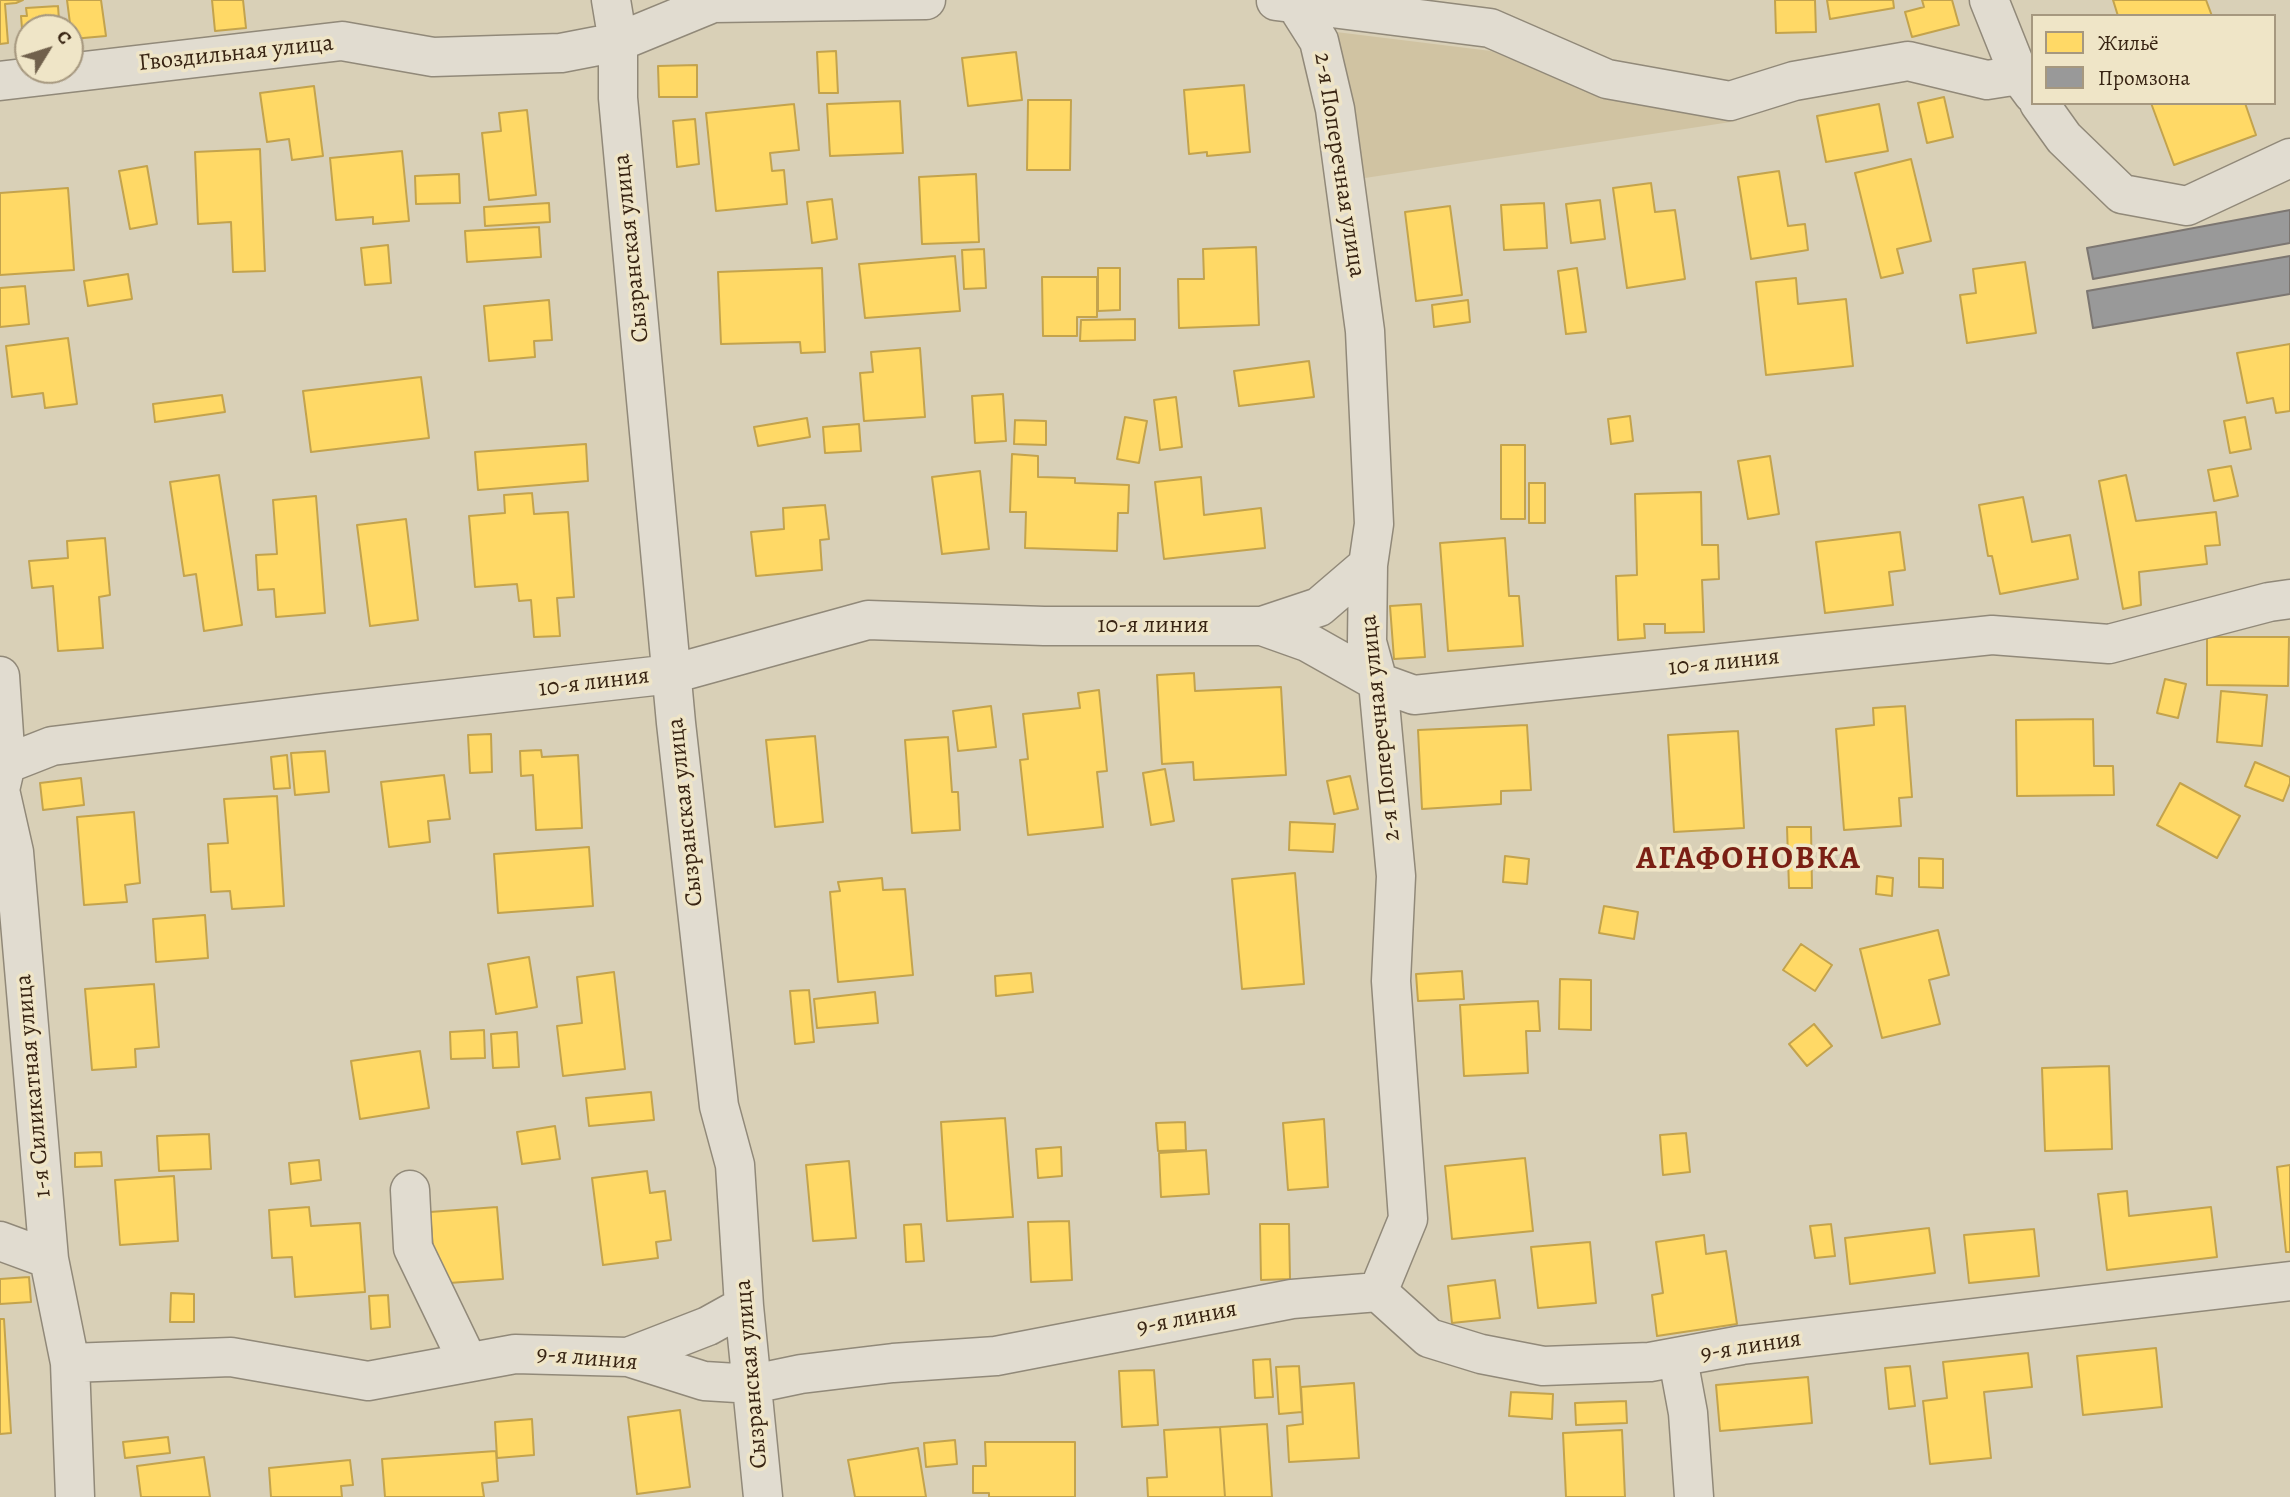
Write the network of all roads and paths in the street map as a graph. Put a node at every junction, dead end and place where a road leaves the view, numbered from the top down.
1 (611, 0) edge
2 (926, 0) edge
3 (1989, 0) edge
4 (1285, 1) edge
5 (618, 42) junction
6 (0, 81) edge
7 (2030, 91) edge
8 (2040, 105) edge
9 (2290, 158) edge
10 (1368, 565) junction
11 (2290, 599) edge
12 (1262, 626) junction
13 (672, 674) junction
14 (0, 677) edge
15 (1378, 682) junction
16 (6, 764) junction
17 (410, 1190) dead end
18 (0, 1241) edge
19 (49, 1259) junction
20 (2290, 1281) edge
21 (1378, 1292) junction
22 (744, 1306) junction
23 (628, 1357) junction
24 (1678, 1359) junction
25 (468, 1362) junction
26 (70, 1363) junction
27 (753, 1384) junction
28 (75, 1497) edge
29 (763, 1497) edge
30 (1695, 1497) edge

1 - 5 street, Сызранская улица
2 - 5 street, Гвоздильная улица
3 - 7 street
4 - 7 street
4 - 10 street, 2-я Поперечная улица
5 - 6 street, Гвоздильная улица
5 - 13 street, Сызранская улица
8 - 9 street
10 - 12 street
10 - 15 street, 2-я Поперечная улица
11 - 15 street, 10-я линия
12 - 13 street, 10-я линия
12 - 15 street, 10-я линия
13 - 16 street, 10-я линия
13 - 22 street, Сызранская улица
14 - 16 street, 1-я Силикатная улица
15 - 21 street, 2-я Поперечная улица
16 - 19 street, 1-я Силикатная улица
17 - 25 street
18 - 19 street
19 - 26 street, 1-я Силикатная улица
20 - 24 street, 9-я линия
21 - 24 street, 9-я линия
21 - 27 street, 9-я линия
22 - 23 street
22 - 27 street, Сызранская улица
23 - 25 street, 9-я линия
23 - 27 street, 9-я линия
24 - 30 street
25 - 26 street, 9-я линия
26 - 28 street, 1-я Силикатная улица
27 - 29 street, Сызранская улица

